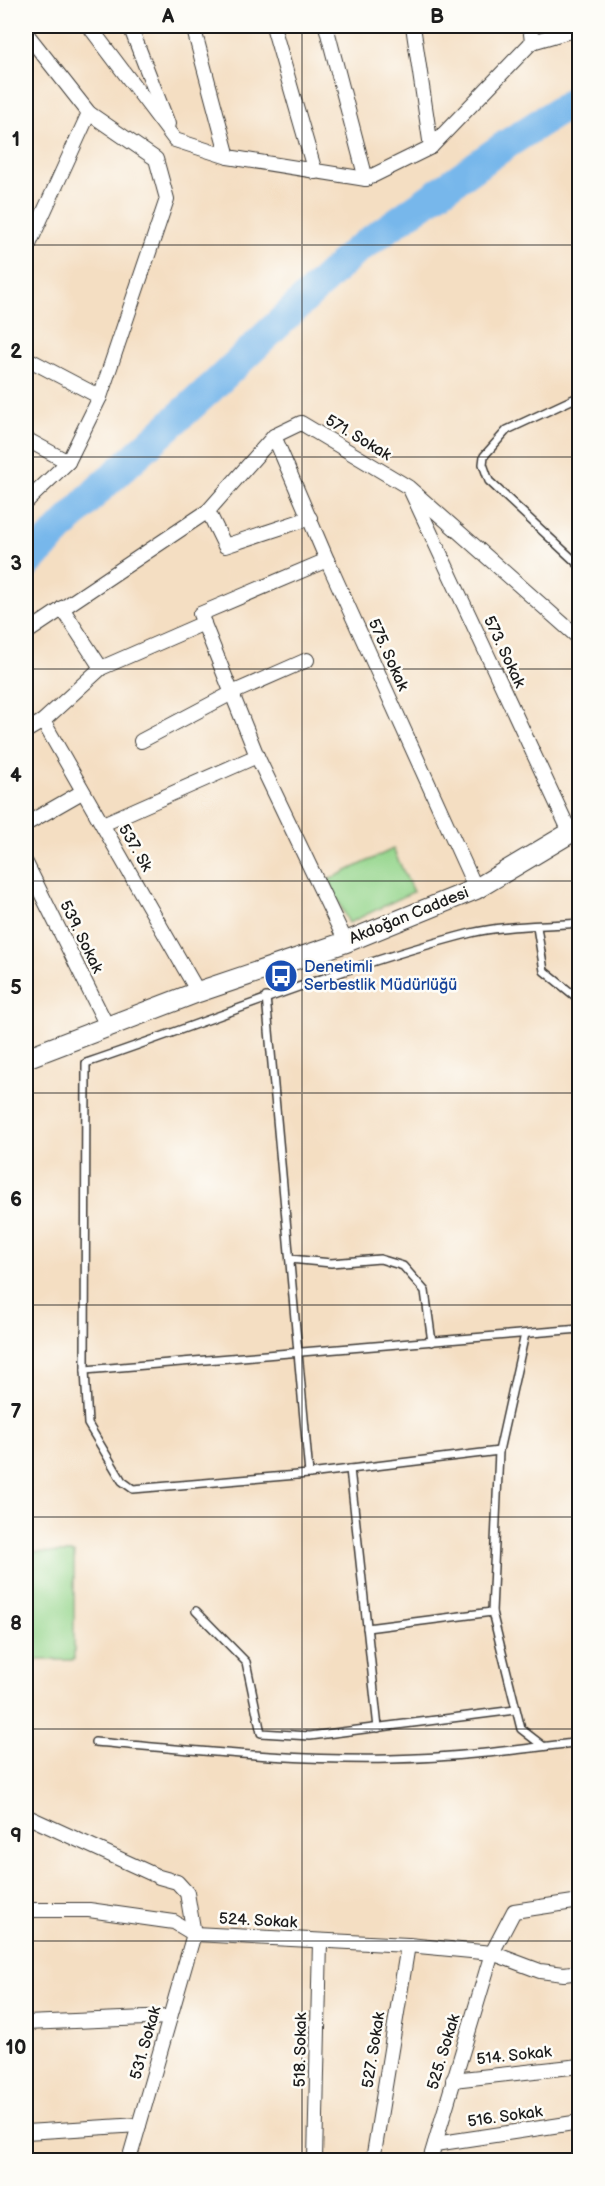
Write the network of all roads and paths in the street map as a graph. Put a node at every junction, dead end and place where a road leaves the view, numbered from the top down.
1 (89, 26) edge
2 (130, 26) edge
3 (193, 26) edge
4 (273, 26) edge
5 (326, 26) edge
6 (413, 26) edge
7 (530, 26) edge
8 (579, 28) edge
9 (26, 33) edge
10 (532, 42) junction
11 (30, 48) edge
12 (89, 113) junction
13 (175, 140) junction
14 (431, 147) junction
15 (228, 157) junction
16 (315, 172) junction
17 (366, 178) junction
18 (26, 251) edge
19 (26, 358) edge
20 (579, 396) edge
21 (100, 397) junction
22 (274, 436) junction
23 (26, 439) edge
24 (68, 462) junction
25 (408, 487) junction
26 (26, 502) edge
27 (208, 511) junction
28 (310, 518) junction
29 (327, 560) junction
30 (579, 566) edge
31 (62, 608) junction
32 (202, 618) junction
33 (26, 633) edge
34 (579, 639) edge
35 (307, 660) dead end
36 (101, 668) junction
37 (232, 693) junction
38 (43, 721) junction
39 (26, 731) edge
40 (141, 741) dead end
41 (257, 756) junction
42 (82, 792) junction
43 (26, 824) edge
44 (103, 824) junction
45 (575, 830) edge
46 (26, 863) edge
47 (476, 889) junction
48 (579, 922) edge
49 (537, 927) junction
50 (346, 942) junction
51 (198, 992) junction
52 (266, 997) junction
53 (579, 1000) edge
54 (107, 1026) junction
55 (26, 1058) edge
56 (290, 1259) junction
57 (579, 1329) edge
58 (525, 1334) junction
59 (432, 1342) junction
60 (298, 1352) junction
61 (86, 1370) junction
62 (499, 1450) junction
63 (350, 1469) junction
64 (309, 1474) junction
65 (196, 1611) dead end
66 (492, 1612) junction
67 (367, 1628) junction
68 (515, 1710) junction
69 (378, 1728) junction
70 (95, 1742) dead end
71 (579, 1742) edge
72 (543, 1746) junction
73 (26, 1816) edge
74 (579, 1901) edge
75 (26, 1910) edge
76 (194, 1934) junction
77 (320, 1941) junction
78 (408, 1944) junction
79 (492, 1953) junction
80 (579, 1972) edge
81 (170, 2017) junction
82 (26, 2023) edge
83 (579, 2066) edge
84 (453, 2080) junction
85 (579, 2122) edge
86 (139, 2125) junction
87 (26, 2132) edge
88 (435, 2144) junction
89 (129, 2160) edge
90 (315, 2160) edge
91 (373, 2160) edge
92 (430, 2160) edge

1 - 13 street
2 - 13 street
3 - 15 street
4 - 16 street
5 - 17 street
6 - 14 street
7 - 10 street
8 - 10 street
9 - 11 street
10 - 14 street
11 - 12 street
12 - 18 street
12 - 21 street
13 - 15 street
14 - 17 street
15 - 16 street
16 - 17 street
19 - 21 street
20 - 30 lane
21 - 24 street
22 - 25 street, 571. Sokak
22 - 27 street, 571. Sokak
22 - 28 street, 575. Sokak
23 - 24 street
24 - 26 street
25 - 34 street, 571. Sokak
25 - 45 street, 573. Sokak
27 - 28 street
27 - 31 street, 571. Sokak
28 - 29 street, 575. Sokak
29 - 32 street
29 - 47 street, 575. Sokak
31 - 33 street, 571. Sokak
31 - 36 street
32 - 36 street
32 - 37 street
35 - 37 street
36 - 38 street
37 - 40 street
37 - 41 street
38 - 39 street
38 - 42 street, 537. Sk
41 - 44 street
41 - 50 street
42 - 43 street
42 - 44 street, 537. Sk
44 - 51 street, 537. Sk
45 - 47 main road, Akdoğan Caddesi
46 - 54 street, 539. Sokak
47 - 50 main road, Akdoğan Caddesi
48 - 49 lane
49 - 52 lane
49 - 53 lane
50 - 51 main road, Akdoğan Caddesi
51 - 54 main road, Akdoğan Caddesi
52 - 56 lane
52 - 61 lane
54 - 55 main road, Akdoğan Caddesi
56 - 59 lane
56 - 60 lane
57 - 58 lane
58 - 59 lane
58 - 62 lane
59 - 60 lane
60 - 61 lane
60 - 64 lane
61 - 64 lane
62 - 63 lane
62 - 66 lane
63 - 64 lane
63 - 67 lane
65 - 69 lane
66 - 67 lane
66 - 68 lane
67 - 69 lane
68 - 69 lane
68 - 72 lane
70 - 72 lane
71 - 72 lane
73 - 76 street
74 - 79 street, 525. Sokak
75 - 76 street, 524. Sokak
76 - 77 street, 524. Sokak
76 - 81 street, 531. Sokak
77 - 78 street, 524. Sokak
77 - 90 street, 518. Sokak
78 - 79 street, 524. Sokak
78 - 91 street, 527. Sokak
79 - 80 street, 524. Sokak
79 - 84 street, 525. Sokak
81 - 82 street
81 - 86 street, 531. Sokak
83 - 84 street, 514. Sokak
84 - 88 street, 525. Sokak
85 - 88 street, 516. Sokak
86 - 87 street
86 - 89 street, 531. Sokak
88 - 92 street, 525. Sokak

